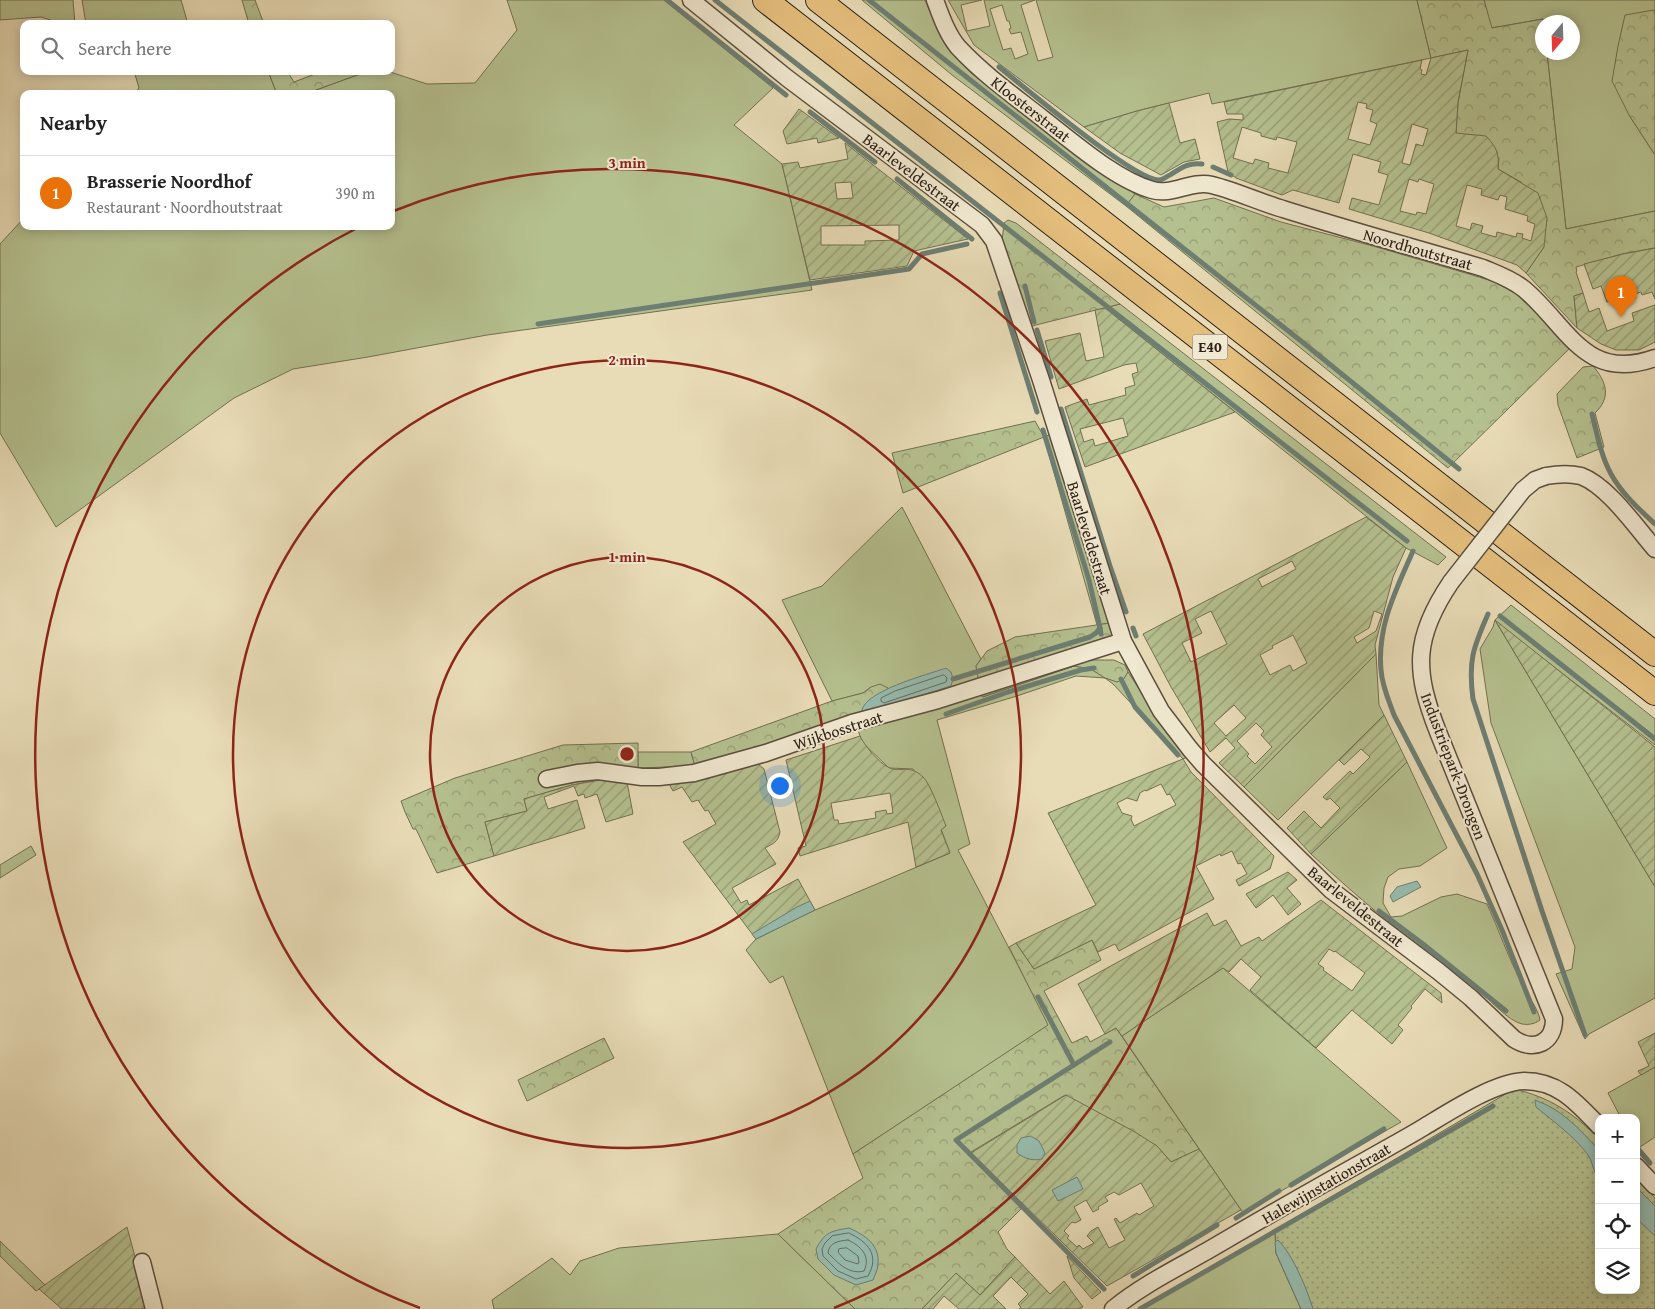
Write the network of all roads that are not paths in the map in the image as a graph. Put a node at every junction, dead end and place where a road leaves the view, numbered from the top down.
1 (691, 0) edge
2 (766, 0) edge
3 (818, 0) edge
4 (936, 0) edge
5 (1154, 191) joint
6 (1655, 358) edge
7 (1655, 549) edge
8 (1123, 641) junction
9 (1655, 654) edge
10 (1655, 693) edge
11 (547, 778) dead end
12 (1540, 1044) joint
13 (1595, 1122) edge
14 (1640, 1170) edge
15 (1655, 1186) edge
16 (142, 1262) dead end
17 (154, 1309) edge
18 (1113, 1309) edge

1 - 8 street, Baarleveldestraat
2 - 10 highway, E40
3 - 9 highway, E40
4 - 5 street, Kloosterstraat
5 - 6 street, Noordhoutstraat
7 - 12 street, Industriepark-Drongen, bridge
8 - 11 street, Wijkbosstraat
8 - 12 street, Baarleveldestraat
13 - 18 street, Halewijnstationstraat
14 - 15 street
16 - 17 street

